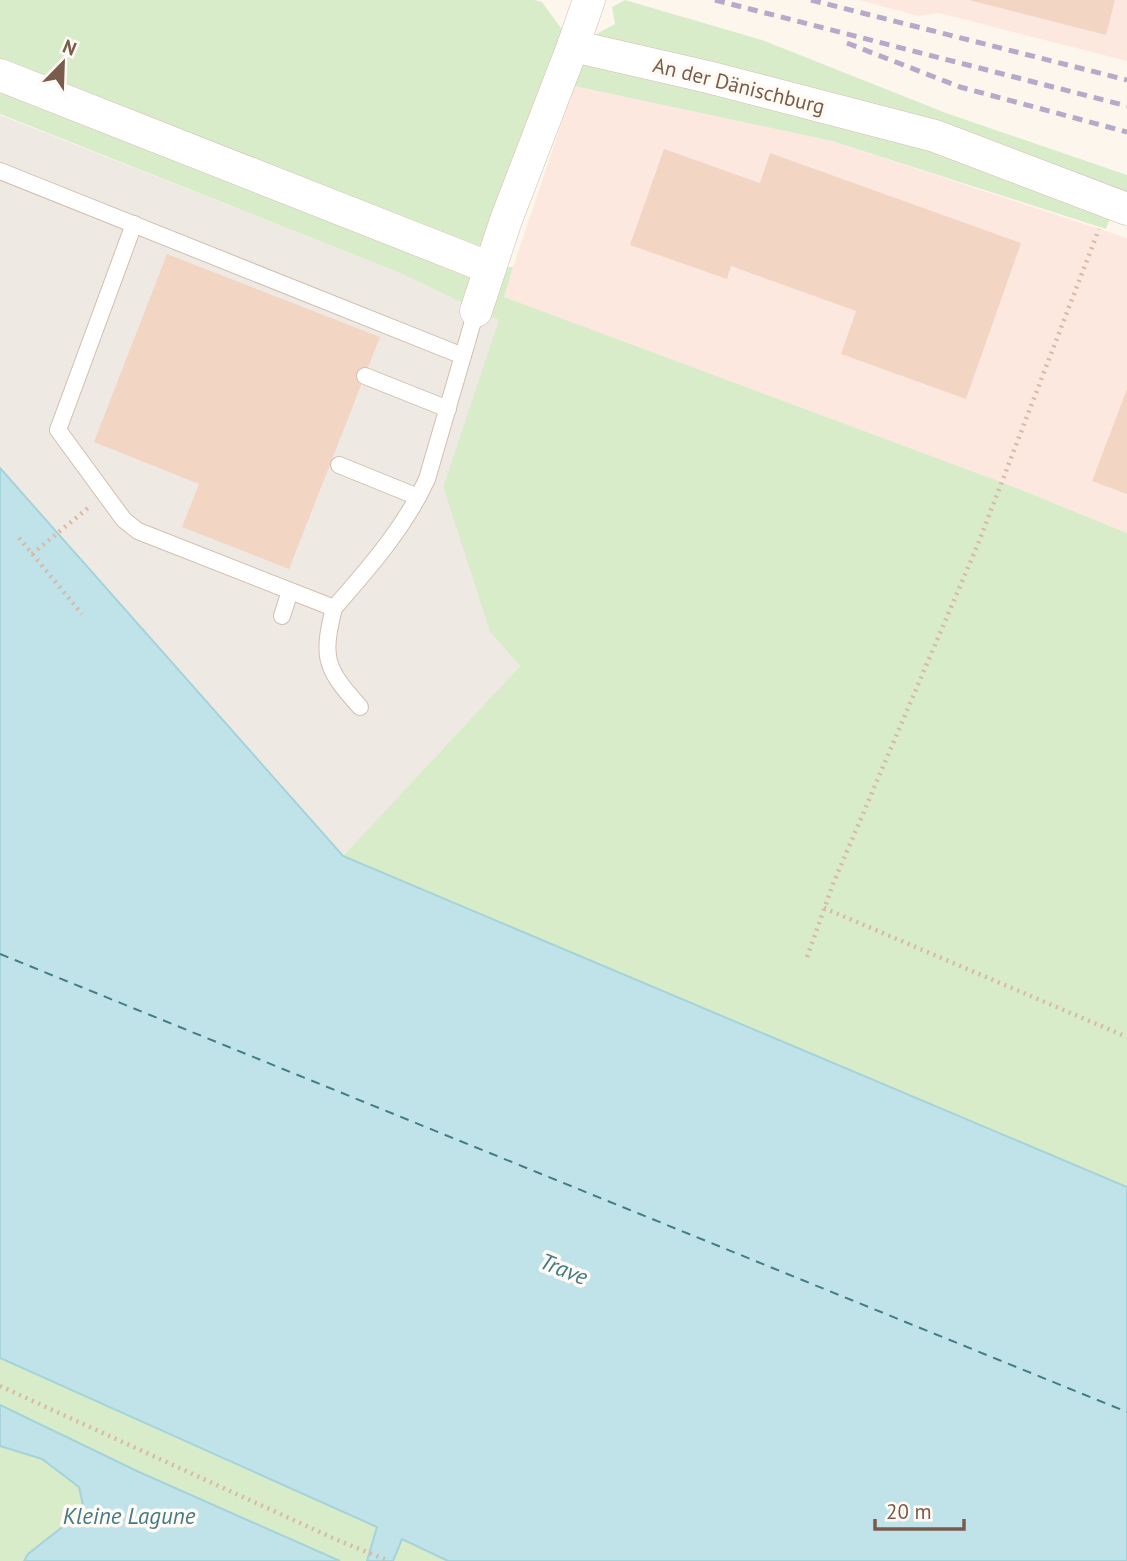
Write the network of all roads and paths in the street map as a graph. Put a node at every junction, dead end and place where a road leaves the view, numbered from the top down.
1 (584, 1) edge
2 (573, 46) junction
3 (0, 75) edge
4 (0, 171) edge
5 (1118, 205) edge
6 (134, 224) junction
7 (490, 268) junction
8 (477, 311) joint
9 (463, 356) junction
10 (365, 376) dead end
11 (448, 409) junction
12 (339, 465) dead end
13 (418, 497) junction
14 (88, 508) dead end
15 (19, 538) dead end
16 (32, 554) junction
17 (290, 591) junction
18 (334, 608) junction
19 (82, 614) dead end
20 (282, 616) dead end
21 (360, 707) dead end
22 (824, 908) junction
23 (807, 957) dead end
24 (1127, 1037) edge
25 (0, 1386) edge
26 (389, 1561) edge

1 - 2 street
2 - 5 street, An der Dänischburg
2 - 7 street
3 - 7 street
4 - 6 lane
5 - 22 path
6 - 9 lane
6 - 17 lane
7 - 8 street
8 - 9 lane
9 - 11 lane
10 - 11 lane
11 - 13 lane
12 - 13 lane
13 - 18 lane
14 - 16 path
15 - 16 path
16 - 19 path
17 - 18 lane
17 - 20 lane
18 - 21 lane
22 - 23 path
22 - 24 path
25 - 26 path

